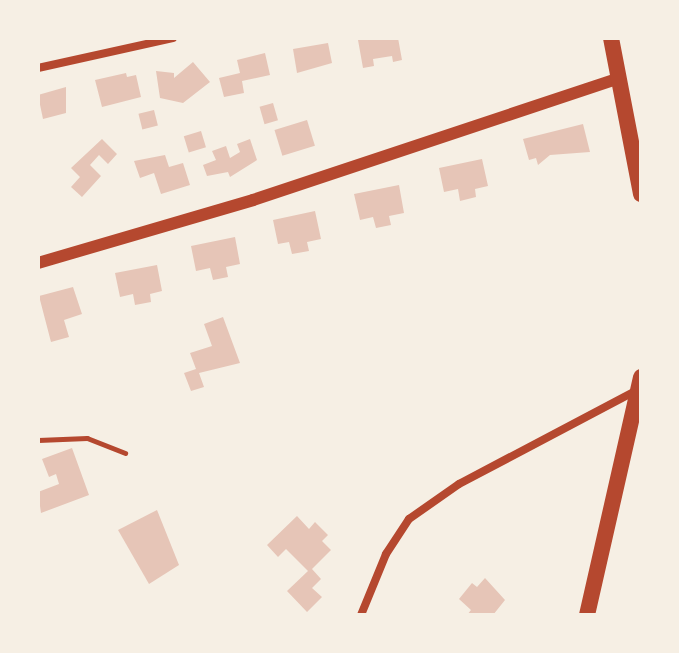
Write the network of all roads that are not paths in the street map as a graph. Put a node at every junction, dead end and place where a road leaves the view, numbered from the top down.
1 (173, 38) edge
2 (611, 38) edge
3 (38, 68) edge
4 (619, 78) junction
5 (641, 194) edge
6 (38, 263) edge
7 (639, 384) edge
8 (38, 440) edge
9 (125, 453) dead end
10 (361, 615) edge
11 (587, 615) edge

1 - 3 street
2 - 4 main road
4 - 5 main road
4 - 6 street
7 - 10 street
7 - 11 main road
8 - 9 lane

